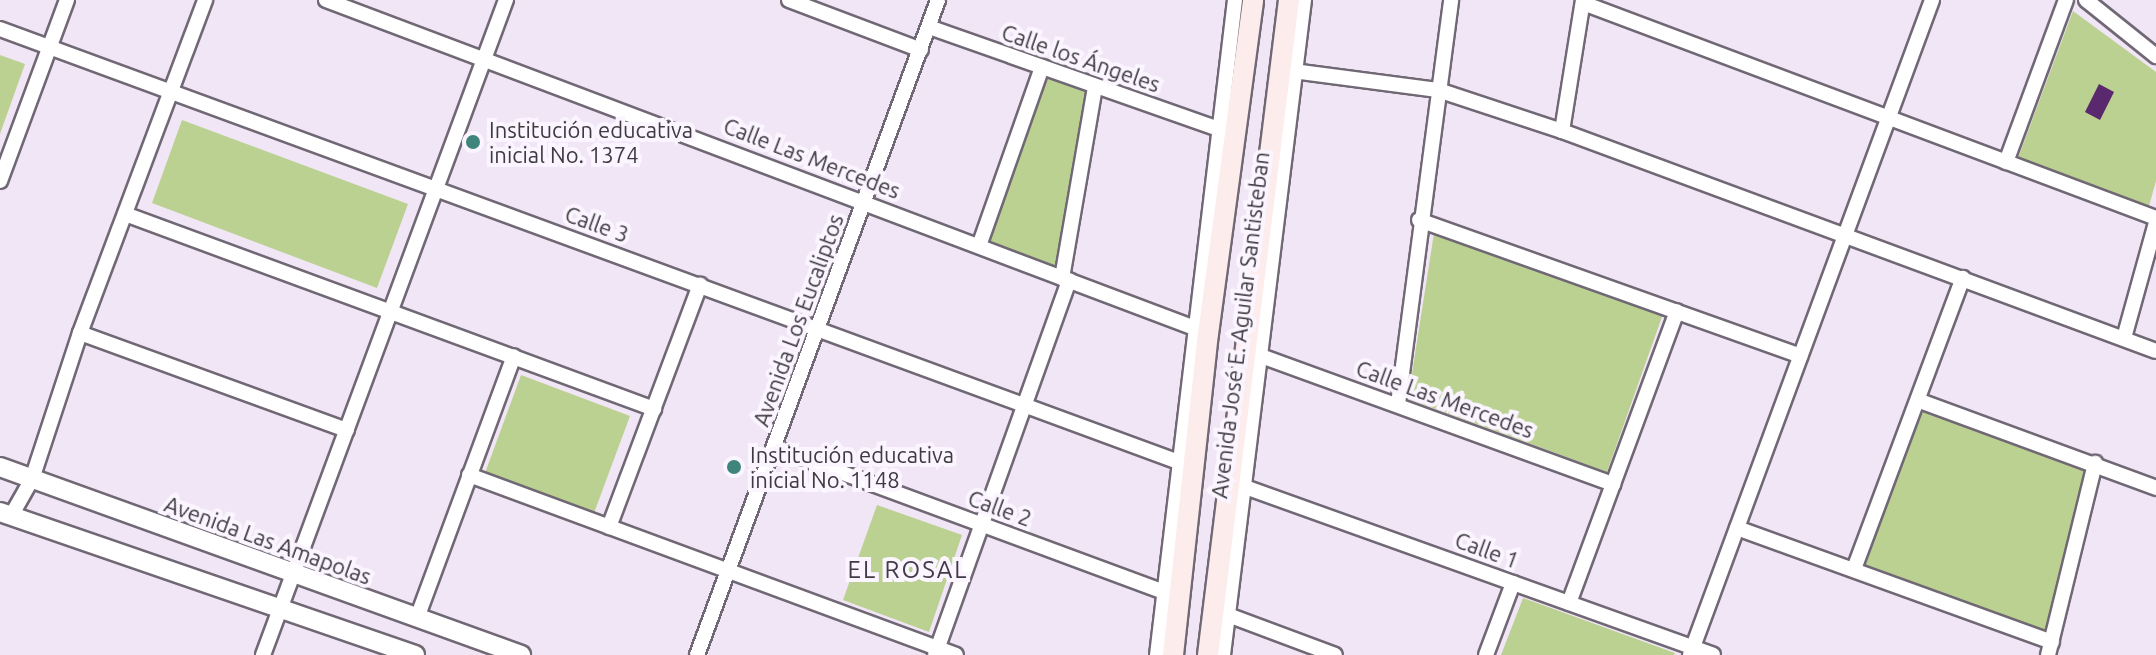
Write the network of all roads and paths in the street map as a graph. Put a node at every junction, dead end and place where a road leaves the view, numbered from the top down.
1 (67, 0) edge
2 (205, 0) edge
3 (326, 0) edge
4 (506, 0) edge
5 (789, 0) edge
6 (938, 0) edge
7 (1235, 0) edge
8 (1253, 0) edge
9 (1289, 0) edge
10 (1304, 0) edge
11 (1451, 0) edge
12 (1932, 0) edge
13 (2066, 0) edge
14 (2086, 0) edge
15 (1583, 2) edge
16 (929, 27) junction
17 (0, 29) edge
18 (50, 47) junction
19 (921, 50) junction
20 (2156, 56) edge
21 (485, 57) junction
22 (1042, 67) junction
23 (1293, 71) junction
24 (1095, 86) junction
25 (1438, 90) junction
26 (171, 91) junction
27 (1889, 118) junction
28 (1218, 129) junction
29 (1562, 131) junction
30 (2006, 162) junction
31 (0, 181) edge
32 (436, 189) junction
33 (865, 202) junction
34 (125, 214) junction
35 (1419, 220) junction
36 (2156, 220) edge
37 (1845, 236) junction
38 (979, 246) junction
39 (1963, 278) junction
40 (1065, 279) junction
41 (700, 285) junction
42 (392, 309) junction
43 (1677, 311) junction
44 (1192, 327) junction
45 (819, 328) junction
46 (80, 333) junction
47 (2124, 338) junction
48 (2156, 351) edge
49 (514, 356) junction
50 (1261, 356) junction
51 (1801, 356) junction
52 (1920, 401) junction
53 (1398, 404) junction
54 (1024, 405) junction
55 (654, 409) junction
56 (347, 430) junction
57 (775, 448) junction
58 (1179, 462) junction
59 (2095, 463) junction
60 (0, 467) edge
61 (469, 475) junction
62 (32, 479) junction
63 (1613, 484) junction
64 (1245, 487) junction
65 (2156, 488) edge
66 (5, 514) edge
67 (982, 524) junction
68 (609, 527) junction
69 (1737, 528) junction
70 (1854, 569) junction
71 (729, 572) junction
72 (289, 574) junction
73 (1513, 583) junction
74 (1165, 592) junction
75 (1569, 603) junction
76 (277, 608) junction
77 (1228, 615) junction
78 (417, 618) junction
79 (2050, 648) edge
80 (383, 650) edge
81 (1692, 651) edge
82 (936, 652) edge
83 (263, 655) edge
84 (415, 655) edge
85 (521, 655) edge
86 (697, 655) edge
87 (956, 655) edge
88 (1157, 655) edge
89 (1173, 655) edge
90 (1208, 655) edge
91 (1223, 655) edge
92 (1335, 655) edge
93 (1486, 655) edge
94 (1713, 655) edge

1 - 18 street
2 - 26 street
3 - 21 street, Calle Las Mercedes
4 - 21 street
5 - 19 street
6 - 16 street, Avenida Los Eucaliptos
7 - 28 street, Avenida José E. Aguilar Santisteban
8 - 89 main road, Avenida José E. Aguilar Santisteban
9 - 90 main road, Avenida José E. Aguilar Santisteban
10 - 23 street, Avenida José E. Aguilar Santisteban
11 - 25 street
12 - 27 street
13 - 30 street
14 - 20 street
15 - 27 street
15 - 29 street
16 - 19 street, Avenida Los Eucaliptos
16 - 22 street, Calle los Ángeles
17 - 18 street, Calle 3
18 - 26 street, Calle 3
18 - 31 street
19 - 33 street, Avenida Los Eucaliptos
21 - 32 street
21 - 33 street, Calle Las Mercedes
22 - 24 street, Calle los Ángeles
22 - 38 street
23 - 25 street
23 - 50 street, Avenida José E. Aguilar Santisteban
24 - 28 street, Calle los Ángeles
24 - 40 street
25 - 29 street
25 - 35 street
26 - 32 street, Calle 3
26 - 34 street
27 - 30 street
27 - 37 street
28 - 44 street, Avenida José E. Aguilar Santisteban
29 - 37 street
30 - 36 street
32 - 41 street, Calle 3
32 - 42 street
33 - 38 street, Calle Las Mercedes
33 - 45 street, Avenida Los Eucaliptos
34 - 42 street
34 - 46 street
35 - 43 street
35 - 53 street
36 - 47 street
37 - 39 street
37 - 51 street
38 - 40 street, Calle Las Mercedes
39 - 47 street
39 - 52 street
40 - 44 street, Calle Las Mercedes
40 - 54 street
41 - 45 street, Calle 3
41 - 55 street
42 - 49 street
42 - 56 street
43 - 51 street
43 - 63 street
44 - 58 street, Avenida José E. Aguilar Santisteban
45 - 54 street, Calle 3
45 - 57 street, Avenida Los Eucaliptos
46 - 56 street
46 - 62 street
47 - 48 street
49 - 55 street
49 - 61 street
50 - 53 street, Calle Las Mercedes
50 - 64 street, Avenida José E. Aguilar Santisteban
51 - 69 street
52 - 59 street
52 - 70 street
53 - 63 street, Calle Las Mercedes
54 - 58 street, Calle 3
54 - 67 street
55 - 68 street
56 - 72 street
57 - 67 street, Calle 2
57 - 71 street, Avenida Los Eucaliptos
58 - 74 street, Avenida José E. Aguilar Santisteban
59 - 65 street
59 - 79 street
60 - 62 street, Avenida Las Amapolas
61 - 68 street
61 - 78 street
62 - 66 street
62 - 72 street, Avenida Las Amapolas
63 - 75 street
64 - 73 street, Calle 1
64 - 77 street, Avenida José E. Aguilar Santisteban
66 - 76 street
67 - 74 street, Calle 2
67 - 82 street
68 - 71 street
69 - 70 street
69 - 81 street
70 - 79 street
71 - 82 street
71 - 86 street, Avenida Los Eucaliptos
72 - 76 street
72 - 78 street, Avenida Las Amapolas
73 - 75 street, Calle 1
73 - 93 street
74 - 88 street, Avenida José E. Aguilar Santisteban
75 - 81 street, Calle 1
76 - 80 street
76 - 83 street
77 - 91 street, Avenida José E. Aguilar Santisteban
77 - 92 street
78 - 85 street, Avenida Las Amapolas
80 - 84 street
81 - 94 street, Calle 1
82 - 87 street

